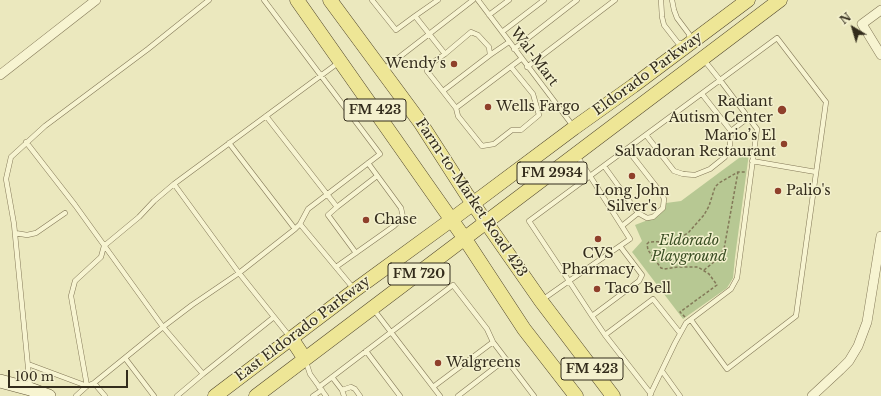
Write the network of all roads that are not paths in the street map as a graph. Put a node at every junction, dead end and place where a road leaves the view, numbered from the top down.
1 (96, 0) edge
2 (210, 0) edge
3 (264, 0) edge
4 (297, 0) edge
5 (330, 0) edge
6 (372, 0) edge
7 (438, 0) edge
8 (473, 0) edge
9 (478, 0) edge
10 (509, 0) edge
11 (544, 0) edge
12 (577, 0) edge
13 (615, 0) edge
14 (661, 0) edge
15 (672, 0) edge
16 (748, 0) edge
17 (780, 0) edge
18 (881, 10) edge
19 (489, 15) junction
20 (415, 16) junction
21 (502, 32) junction
22 (428, 34) junction
23 (509, 42) junction
24 (690, 43) junction
25 (514, 49) junction
26 (444, 54) junction
27 (490, 55) junction
28 (881, 55) edge
29 (521, 59) junction
30 (703, 59) junction
31 (340, 61) junction
32 (511, 67) junction
33 (527, 67) junction
34 (382, 70) junction
35 (0, 75) edge
36 (321, 75) junction
37 (720, 80) junction
38 (443, 91) junction
39 (702, 94) junction
40 (456, 108) junction
41 (266, 116) junction
42 (750, 117) junction
43 (574, 128) junction
44 (731, 131) junction
45 (646, 135) junction
46 (26, 142) junction
47 (229, 143) junction
48 (627, 149) junction
49 (576, 154) junction
50 (752, 161) junction
51 (368, 163) junction
52 (604, 166) junction
53 (816, 172) junction
54 (377, 176) junction
55 (590, 176) junction
56 (174, 184) junction
57 (327, 195) junction
58 (473, 204) junction
59 (336, 207) junction
60 (65, 213) dead end
61 (638, 213) junction
62 (451, 220) junction
63 (486, 223) junction
64 (300, 224) junction
65 (622, 226) junction
66 (294, 229) junction
67 (15, 233) junction
68 (881, 236) edge
69 (464, 239) junction
70 (104, 246) junction
71 (620, 246) junction
72 (356, 253) junction
73 (336, 267) junction
74 (239, 273) junction
75 (569, 281) junction
76 (355, 290) junction
77 (541, 302) junction
78 (373, 308) junction
79 (592, 316) junction
80 (274, 317) junction
81 (690, 321) junction
82 (163, 327) junction
83 (391, 332) junction
84 (680, 333) junction
85 (605, 335) junction
86 (291, 338) junction
87 (493, 342) junction
88 (366, 351) junction
89 (125, 358) junction
90 (306, 359) junction
91 (506, 359) junction
92 (28, 364) junction
93 (662, 371) junction
94 (203, 374) junction
95 (332, 377) junction
96 (0, 381) edge
97 (94, 383) junction
98 (87, 386) junction
99 (433, 387) junction
100 (320, 388) junction
101 (30, 389) junction
102 (342, 390) junction
103 (464, 391) junction
104 (650, 395) edge
105 (49, 396) edge
106 (76, 396) edge
107 (105, 396) edge
108 (154, 396) edge
109 (177, 396) edge
110 (215, 396) edge
111 (256, 396) edge
112 (313, 396) edge
113 (326, 396) edge
114 (344, 396) edge
115 (360, 396) edge
116 (400, 396) edge
117 (440, 396) edge
118 (458, 396) edge
119 (467, 396) edge
120 (534, 396) edge
121 (576, 396) edge
122 (613, 396) edge
123 (680, 396) edge
124 (812, 396) edge

1 - 35 street
2 - 46 lane
3 - 36 lane
4 - 31 main road, Farm-to-Market Road 423 / FM 423
5 - 34 main road, Farm-to-Market Road 423 / FM 423
6 - 20 lane
7 - 20 lane
8 - 22 lane
9 - 19 lane, Wal-Mart
10 - 19 lane
11 - 21 lane
12 - 25 lane
13 - 33 lane
14 - 24 lane
15 - 24 lane
16 - 24 main road, Eldorado Parkway / FM 2934
17 - 30 main road, Eldorado Parkway / FM 2934
18 - 28 street
19 - 21 lane, Wal-Mart
20 - 22 lane
21 - 23 lane, Wal-Mart
22 - 26 lane
22 - 34 lane
23 - 25 lane, Wal-Mart
23 - 27 lane
24 - 30 main road
24 - 43 main road, Eldorado Parkway / FM 2934
25 - 29 lane, Wal-Mart
26 - 27 lane
26 - 38 lane
27 - 38 lane
29 - 32 lane
29 - 33 lane, Wal-Mart
30 - 37 lane
30 - 49 main road, Eldorado Parkway / FM 2934
31 - 36 lane
31 - 62 main road, Farm-to-Market Road 423 / FM 423
32 - 40 lane
32 - 40 lane
33 - 43 lane, Wal-Mart
34 - 58 main road, Farm-to-Market Road 423 / FM 423
36 - 41 lane
36 - 51 lane
37 - 39 lane
37 - 42 lane
37 - 53 lane
38 - 40 lane
39 - 44 lane
39 - 45 lane
41 - 47 lane
41 - 57 lane
42 - 44 lane
42 - 50 lane
43 - 58 main road, Eldorado Parkway / FM 2934
44 - 45 lane
45 - 48 lane
46 - 67 lane
46 - 70 lane
47 - 56 lane
47 - 66 lane
48 - 52 lane
48 - 61 lane
49 - 55 lane
49 - 63 main road, Eldorado Parkway / FM 2934
50 - 53 lane
50 - 81 lane
51 - 54 lane
51 - 57 lane
52 - 55 lane
52 - 61 lane
53 - 81 lane
54 - 59 lane
54 - 72 lane
55 - 65 lane
55 - 75 lane
56 - 70 lane
56 - 74 lane
57 - 59 lane
57 - 64 lane
58 - 62 main road, Eldorado Parkway / FM 2934
58 - 63 main road, Farm-to-Market Road 423 / FM 423
59 - 72 lane
60 - 67 lane
61 - 65 lane
62 - 69 main road, Farm-to-Market Road 423 / FM 423
62 - 76 main road, East Eldorado Parkway
63 - 69 main road, Eldorado Parkway / FM 2934
63 - 77 main road, Farm-to-Market Road 423 / FM 423
64 - 66 lane
64 - 73 lane
65 - 71 lane
66 - 74 lane
67 - 92 lane
68 - 124 street
69 - 78 main road, East Eldorado Parkway / FM 720
69 - 121 main road, Farm-to-Market Road 423 / FM 423
70 - 82 lane
70 - 98 lane
71 - 75 lane
71 - 79 lane
72 - 73 lane
73 - 76 lane
74 - 80 lane
74 - 82 lane
75 - 77 lane
75 - 79 lane
76 - 86 main road, East Eldorado Parkway
77 - 122 main road, Farm-to-Market Road 423 / FM 423
78 - 83 lane
78 - 90 main road, East Eldorado Parkway / FM 720
79 - 85 lane
80 - 86 lane
80 - 94 lane
81 - 84 lane
82 - 89 lane
82 - 94 lane
83 - 87 lane
83 - 88 lane
83 - 99 lane
84 - 85 lane
84 - 93 lane
85 - 104 lane
86 - 90 main road
86 - 110 main road, East Eldorado Parkway
87 - 91 lane
87 - 99 lane
88 - 95 lane
88 - 116 lane
89 - 97 lane
89 - 108 lane
90 - 100 lane
90 - 111 main road, East Eldorado Parkway / FM 720
91 - 103 lane
91 - 120 lane
92 - 98 lane
92 - 101 lane
93 - 104 lane
93 - 123 lane
94 - 109 lane
95 - 100 lane
95 - 102 lane
96 - 101 street
97 - 98 lane
97 - 107 lane
98 - 106 lane
99 - 117 lane
100 - 112 lane
100 - 113 lane
101 - 105 street
102 - 114 lane
102 - 115 lane
103 - 118 lane
103 - 119 lane

